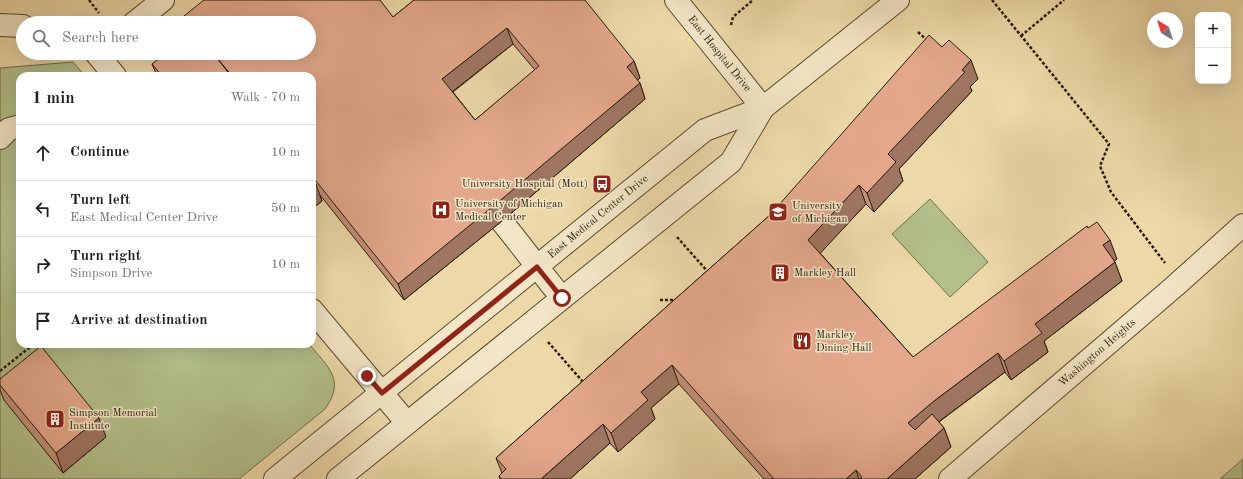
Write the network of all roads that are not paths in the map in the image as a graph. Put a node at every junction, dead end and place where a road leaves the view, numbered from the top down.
1 (162, 0) edge
2 (676, 0) edge
3 (898, 0) edge
4 (143, 16) edge
5 (0, 25) edge
6 (16, 26) edge
7 (102, 60) edge
8 (112, 72) edge
9 (763, 108) junction
10 (16, 127) edge
11 (0, 138) edge
12 (475, 189) edge
13 (1243, 225) edge
14 (537, 267) junction
15 (562, 298) junction
16 (316, 315) edge
17 (382, 393) junction
18 (407, 424) junction
19 (275, 479) edge
20 (338, 479) edge
21 (950, 479) edge

1 - 4 street
2 - 9 street, East Hospital Drive
3 - 9 street, East Medical Center Drive
5 - 6 street
7 - 8 street
9 - 14 street, East Medical Center Drive
9 - 15 street, East Medical Center Drive
10 - 11 street
12 - 14 street
13 - 21 street, Washington Heights
14 - 15 street
14 - 17 street, East Medical Center Drive
15 - 18 street, East Medical Center Drive
16 - 17 street
17 - 18 street
17 - 19 street, East Medical Center Drive
18 - 20 street, East Medical Center Drive

